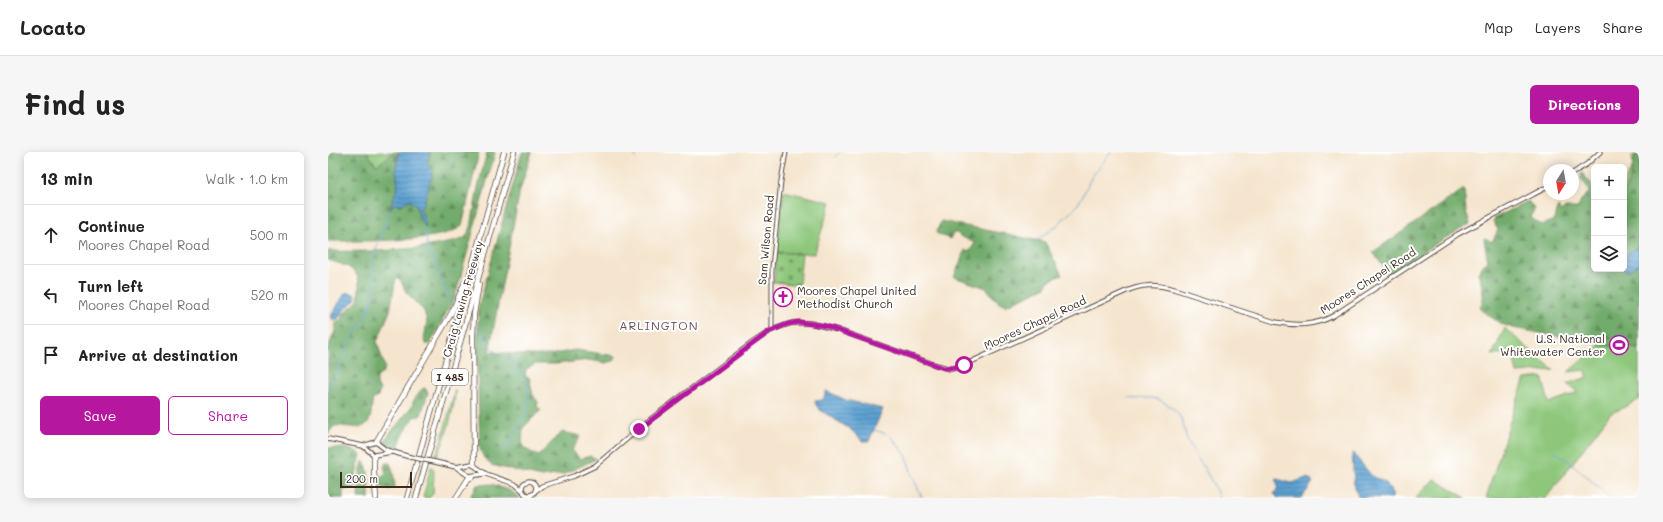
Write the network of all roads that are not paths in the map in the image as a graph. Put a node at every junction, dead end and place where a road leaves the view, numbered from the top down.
1 (504, 152) edge
2 (514, 152) edge
3 (786, 152) edge
4 (1600, 152) edge
5 (1579, 169) edge
6 (1543, 189) edge
7 (484, 257) junction
8 (474, 258) junction
9 (772, 330) junction
10 (328, 439) edge
11 (373, 443) junction
12 (363, 446) junction
13 (369, 450) junction
14 (392, 452) junction
15 (374, 455) junction
16 (456, 467) junction
17 (476, 467) junction
18 (486, 474) junction
19 (474, 476) junction
20 (525, 483) junction
21 (534, 483) junction
22 (515, 484) junction
23 (542, 486) junction
24 (524, 492) junction
25 (534, 492) junction
26 (376, 498) edge
27 (407, 498) edge
28 (416, 498) edge
29 (456, 498) edge
30 (529, 498) edge

1 - 8 highway, Craig Lawing Freeway / I 485
2 - 7 highway, Craig Lawing Freeway / I 485
3 - 9 street, Sam Wilson Road
4 - 5 main road
6 - 9 main road, Moores Chapel Road
7 - 17 highway
7 - 28 highway, Craig Lawing Freeway / I 485
8 - 11 highway
8 - 27 highway, Craig Lawing Freeway / I 485
9 - 23 main road, Moores Chapel Road
10 - 12 main road
11 - 12 main road
11 - 13 main road
11 - 14 main road
12 - 13 main road
13 - 15 main road
14 - 15 main road
14 - 16 main road, bridge
15 - 26 highway
16 - 17 main road
16 - 19 main road
17 - 18 main road
17 - 19 main road
18 - 19 main road
18 - 22 main road
19 - 29 highway
20 - 21 main road
20 - 22 main road
20 - 24 main road
21 - 23 main road
21 - 25 main road
22 - 24 main road
23 - 25 main road, Moores Chapel Road
24 - 25 main road
24 - 30 street
25 - 30 street

